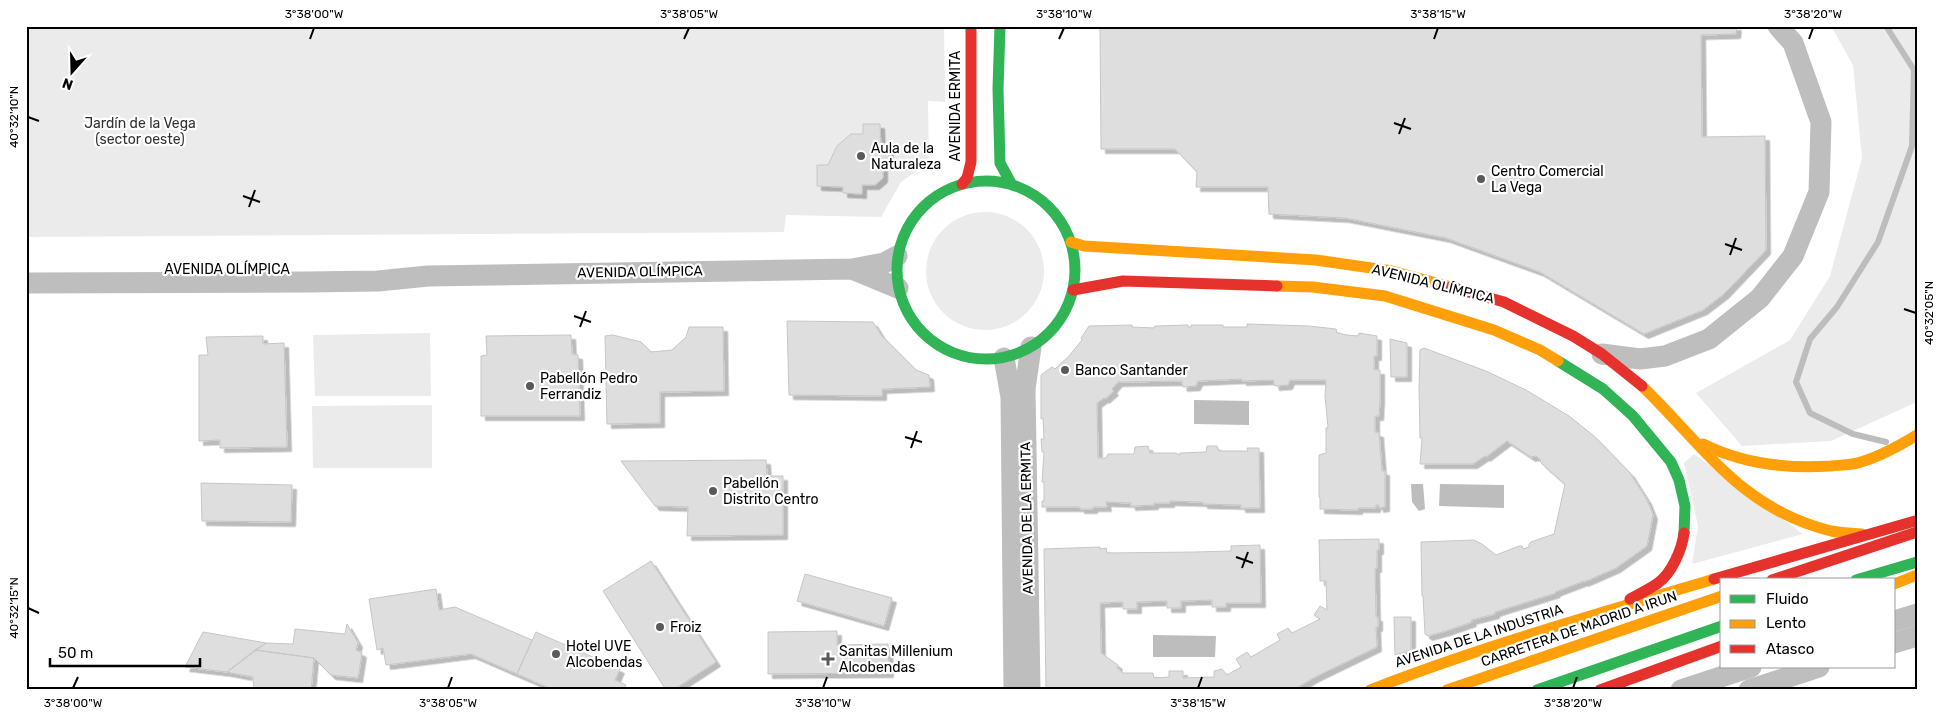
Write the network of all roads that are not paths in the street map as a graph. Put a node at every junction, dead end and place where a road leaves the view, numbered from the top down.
1 (971, 26) edge
2 (1000, 26) edge
3 (1778, 26) edge
4 (962, 184) junction
5 (1012, 185) junction
6 (1071, 242) junction
7 (897, 256) junction
8 (852, 269) junction
9 (26, 270) edge
10 (428, 276) junction
11 (26, 283) edge
12 (898, 288) junction
13 (1073, 290) junction
14 (1031, 347) junction
15 (1602, 354) junction
16 (1004, 358) junction
17 (1917, 435) edge
18 (1691, 436) junction
19 (1917, 521) edge
20 (1917, 532) edge
21 (1862, 534) junction
22 (1917, 562) edge
23 (1917, 575) edge
24 (1778, 578) edge
25 (1863, 578) edge
26 (1896, 583) edge
27 (1720, 597) edge
28 (1598, 613) junction
29 (1917, 614) edge
30 (1896, 620) edge
31 (1720, 627) edge
32 (1917, 636) edge
33 (1896, 642) edge
34 (1720, 647) edge
35 (1747, 668) edge
36 (1816, 668) edge
37 (1014, 690) edge
38 (1030, 690) edge
39 (1370, 690) edge
40 (1446, 690) edge
41 (1537, 690) edge
42 (1600, 690) edge
43 (1682, 690) edge
44 (1749, 690) edge

1 - 4 main road, AVENIDA ERMITA
2 - 5 main road
3 - 15 street
4 - 5 main road
4 - 7 main road
5 - 6 main road
6 - 13 main road
6 - 15 main road, AVENIDA OLÍMPICA
7 - 8 street, AVENIDA OLÍMPICA
7 - 12 main road
8 - 10 street, AVENIDA OLÍMPICA
8 - 12 street, AVENIDA OLÍMPICA
9 - 10 street, AVENIDA OLÍMPICA
10 - 11 street, AVENIDA OLÍMPICA
12 - 16 main road
13 - 14 main road
13 - 28 main road, AVENIDA OLÍMPICA
14 - 16 main road
14 - 38 street, AVENIDA DE LA ERMITA
15 - 18 main road, AVENIDA OLÍMPICA
16 - 37 street, AVENIDA DE LA ERMITA
17 - 18 main road
18 - 21 main road, AVENIDA OLÍMPICA
19 - 21 main road
20 - 24 main road
21 - 28 main road
22 - 25 main road
23 - 26 main road
27 - 40 main road, CARRETERA DE MADRID A IRUN
28 - 39 main road, AVENIDA DE LA INDUSTRIA
29 - 30 street
31 - 41 main road
32 - 33 street
34 - 42 main road
35 - 43 street
36 - 44 street

